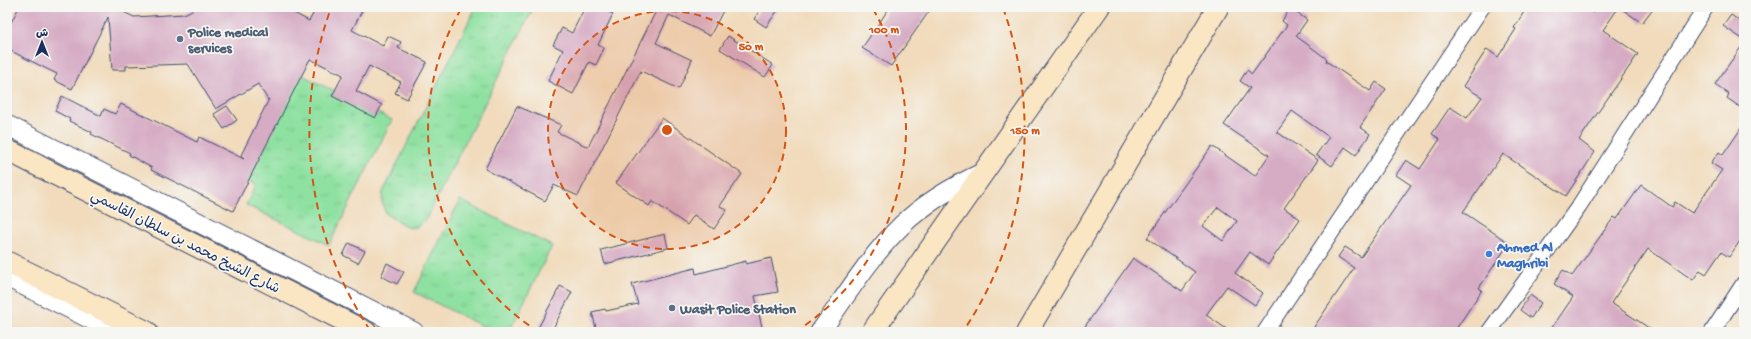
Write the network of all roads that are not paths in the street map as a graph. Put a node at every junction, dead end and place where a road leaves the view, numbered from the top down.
1 (1099, 7) edge
2 (1218, 7) edge
3 (1482, 7) edge
4 (1706, 7) edge
5 (7, 125) edge
6 (7, 150) edge
7 (984, 172) junction
8 (7, 262) edge
9 (7, 277) edge
10 (1744, 283) edge
11 (38, 285) junction
12 (116, 332) edge
13 (147, 332) edge
14 (366, 332) edge
15 (414, 332) edge
16 (820, 332) edge
17 (872, 332) edge
18 (1027, 332) edge
19 (1266, 332) edge
20 (1489, 332) edge
21 (1712, 332) edge

1 - 7 main road
2 - 18 main road
3 - 19 street
4 - 20 street
5 - 15 street
6 - 14 main road, شارع الشيخ محمد بن سلطان القاسمي
7 - 16 street
7 - 17 main road
8 - 11 main road
9 - 11 street
10 - 21 street
11 - 12 street
11 - 13 main road

